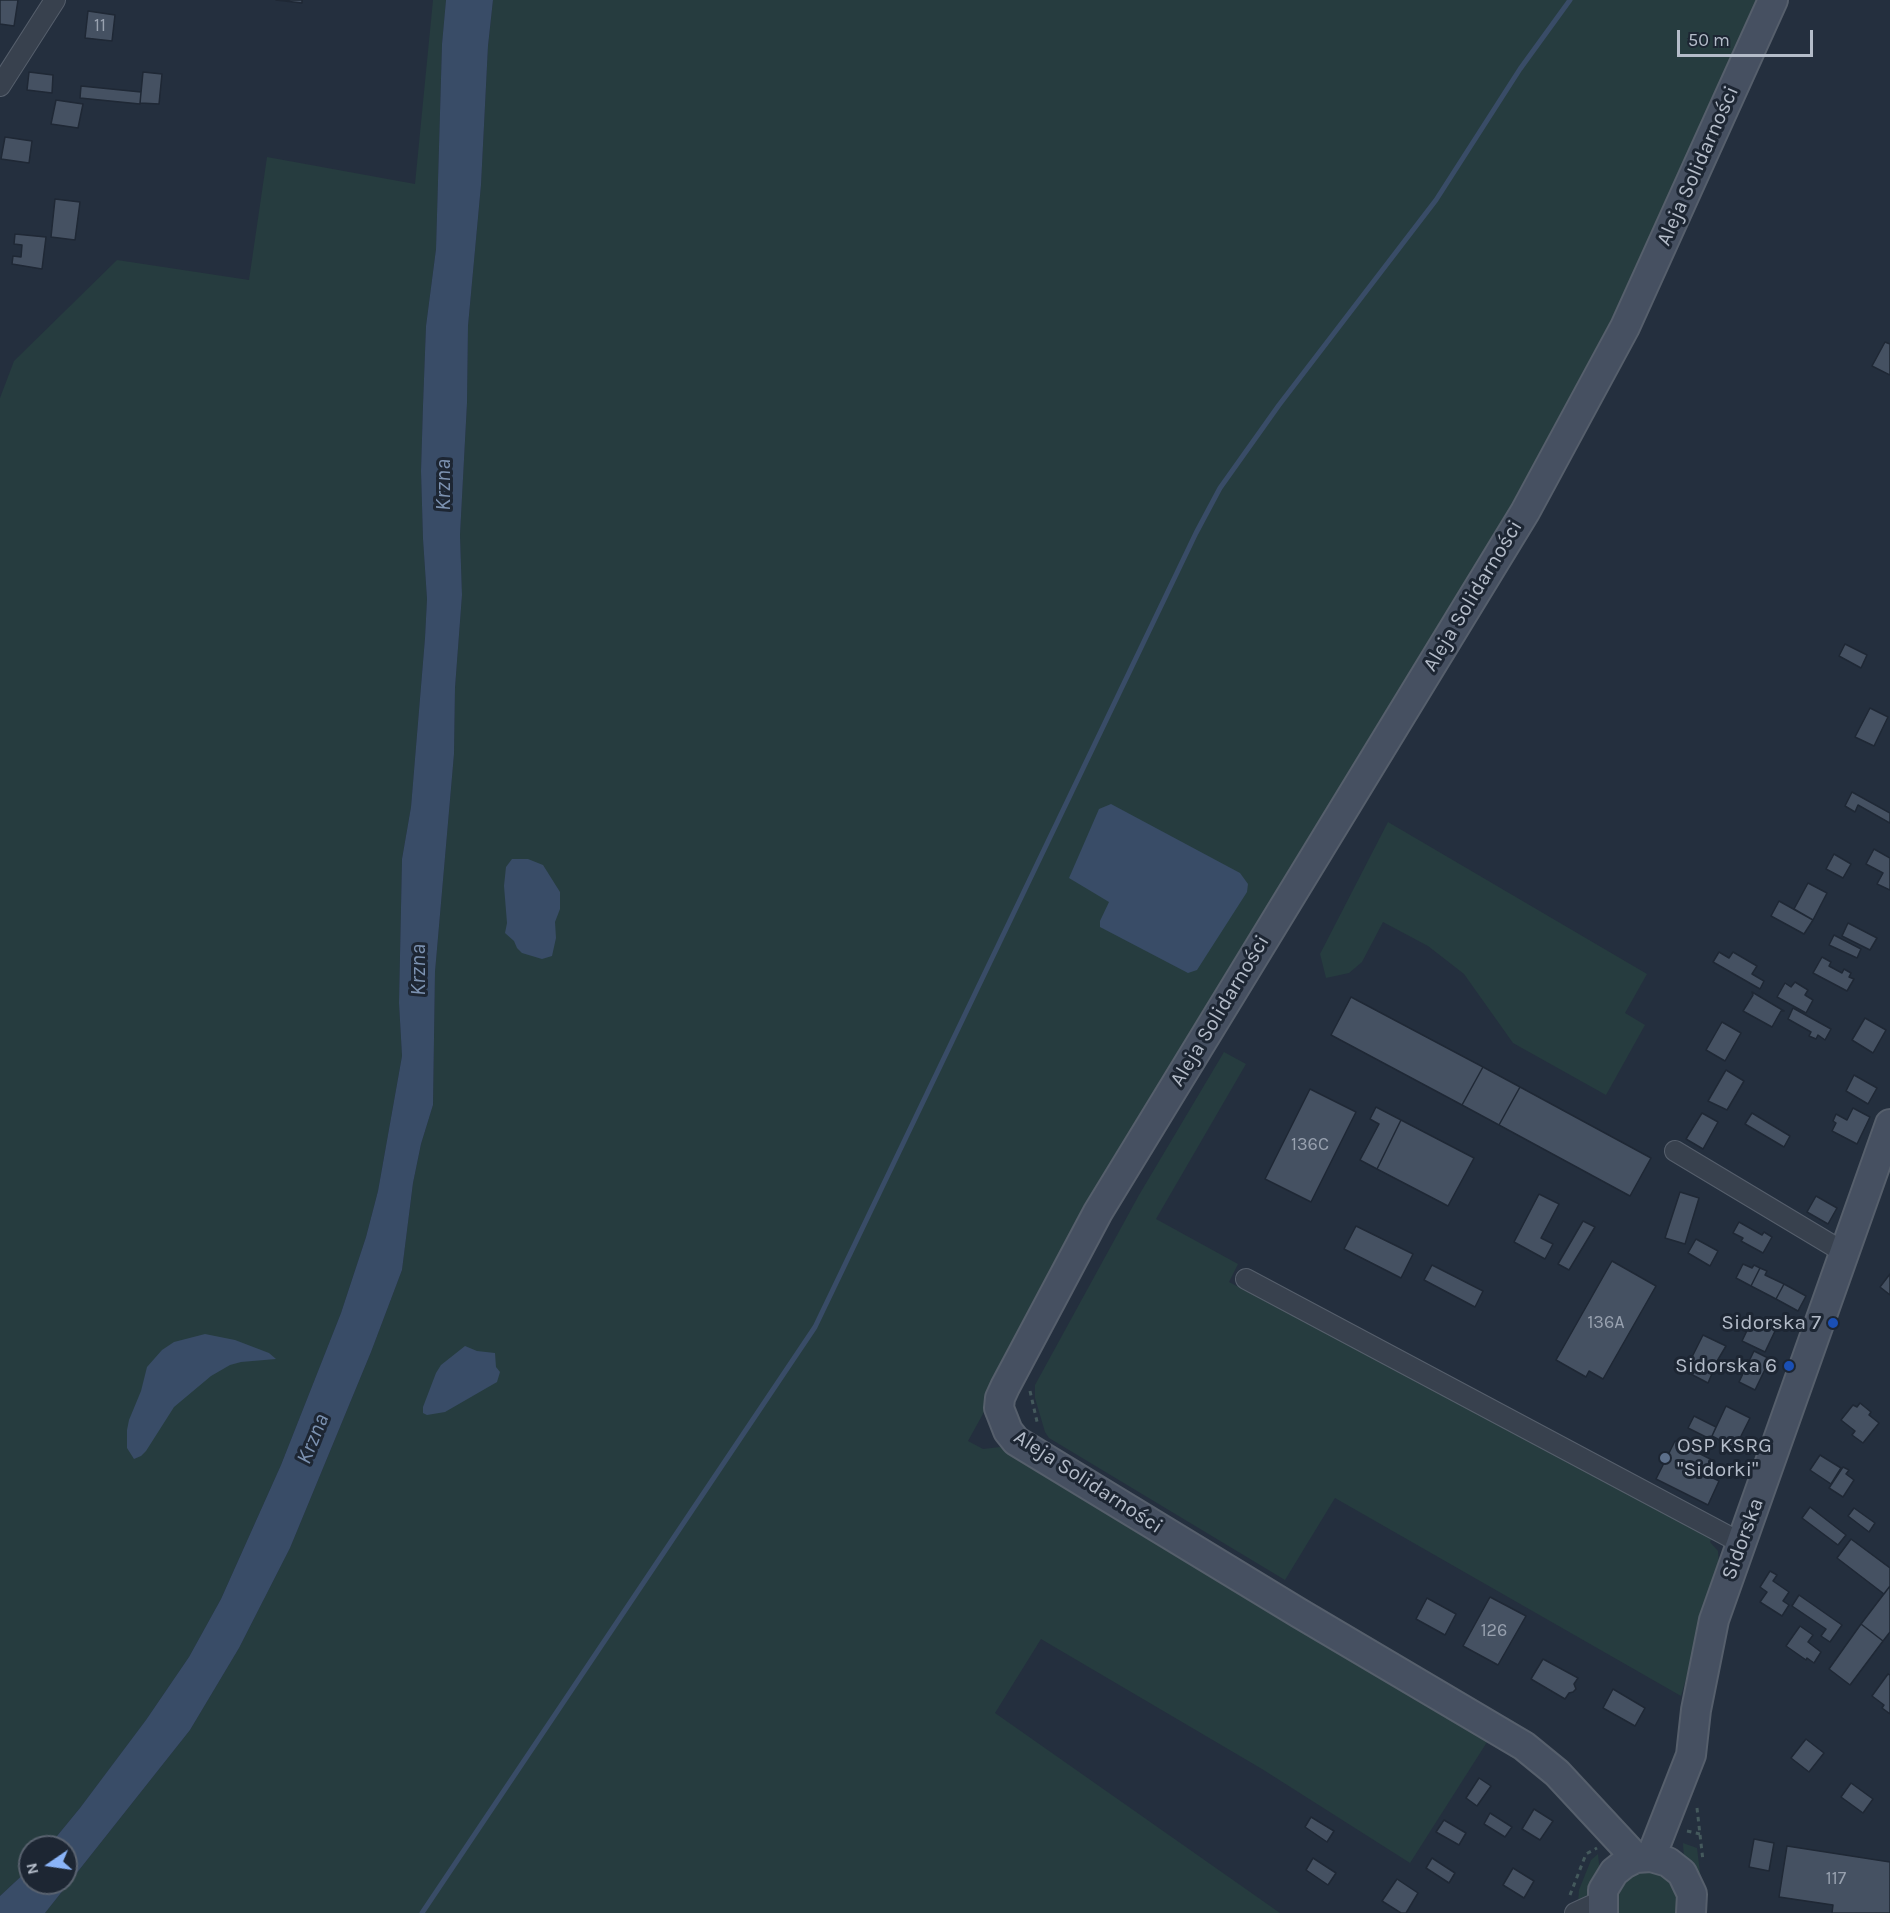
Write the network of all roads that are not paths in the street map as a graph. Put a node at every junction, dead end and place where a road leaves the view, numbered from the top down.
1 (55, 0) edge
2 (1773, 0) edge
3 (0, 86) edge
4 (1890, 1124) edge
5 (1675, 1151) dead end
6 (1845, 1252) junction
7 (1246, 1279) dead end
8 (1741, 1543) junction
9 (1644, 1863) junction
10 (1573, 1905) edge
11 (1602, 1907) edge
12 (1691, 1913) edge

1 - 3 street
2 - 9 street, Aleja Solidarności
4 - 6 street, Sidorska
5 - 6 street
6 - 8 street, Sidorska
7 - 8 street
8 - 9 street, Sidorska
9 - 11 street, Sidorska
9 - 12 street, Aleja Solidarności
10 - 11 street

